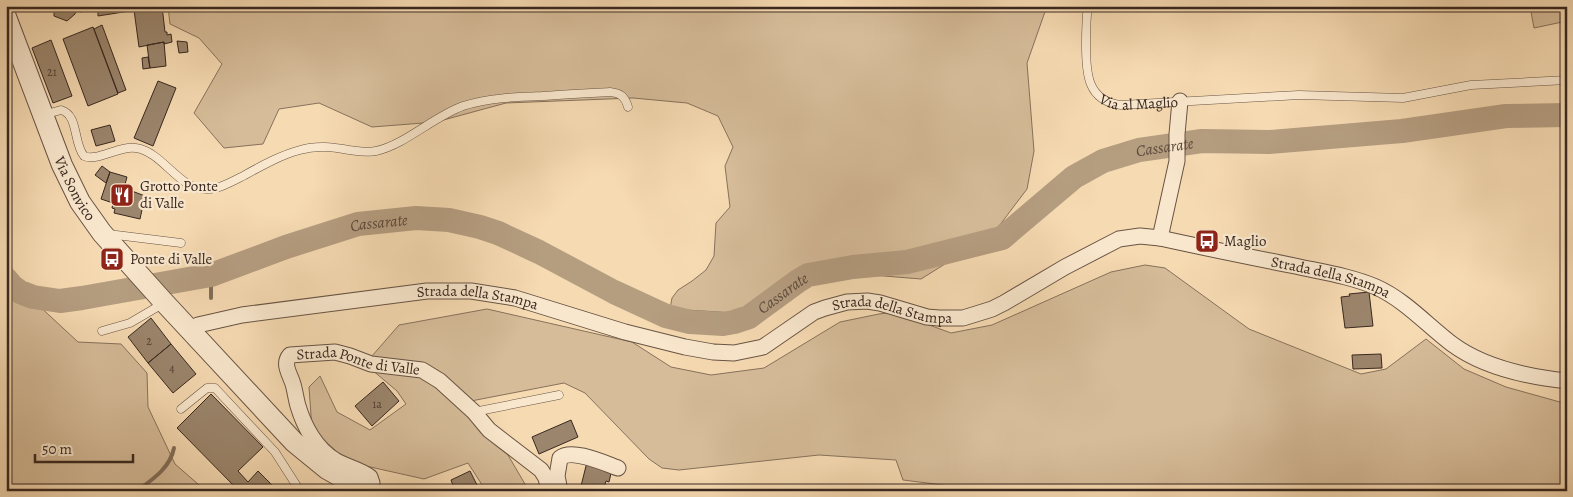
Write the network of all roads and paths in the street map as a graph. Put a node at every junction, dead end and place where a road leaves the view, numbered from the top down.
1 (1088, 6) edge
2 (6, 17) edge
3 (1567, 80) edge
4 (1180, 101) junction
5 (628, 107) dead end
6 (43, 115) junction
7 (102, 233) junction
8 (1160, 238) junction
9 (181, 243) dead end
10 (163, 302) junction
11 (102, 331) dead end
12 (191, 331) junction
13 (1567, 381) edge
14 (559, 394) dead end
15 (181, 410) dead end
16 (474, 412) junction
17 (287, 450) junction
18 (618, 468) dead end
19 (300, 491) edge
20 (367, 491) edge
21 (548, 491) edge
22 (560, 491) edge

1 - 4 lane, Via al Maglio
2 - 6 street, Via Sonvico
3 - 4 lane
4 - 8 street, Via al Maglio
5 - 6 lane
6 - 7 street, Via Sonvico
7 - 9 lane
7 - 10 street, Via Sonvico
8 - 12 street, Strada della Stampa
8 - 13 street, Strada della Stampa
10 - 11 lane
10 - 12 street, Via Sonvico
12 - 17 street, Strada Ponte di Valle
14 - 16 lane
15 - 17 lane
16 - 20 street, Strada Ponte di Valle
16 - 21 street, Strada Ponte di Valle
17 - 19 lane
17 - 20 street, Strada Ponte di Valle
18 - 22 street

